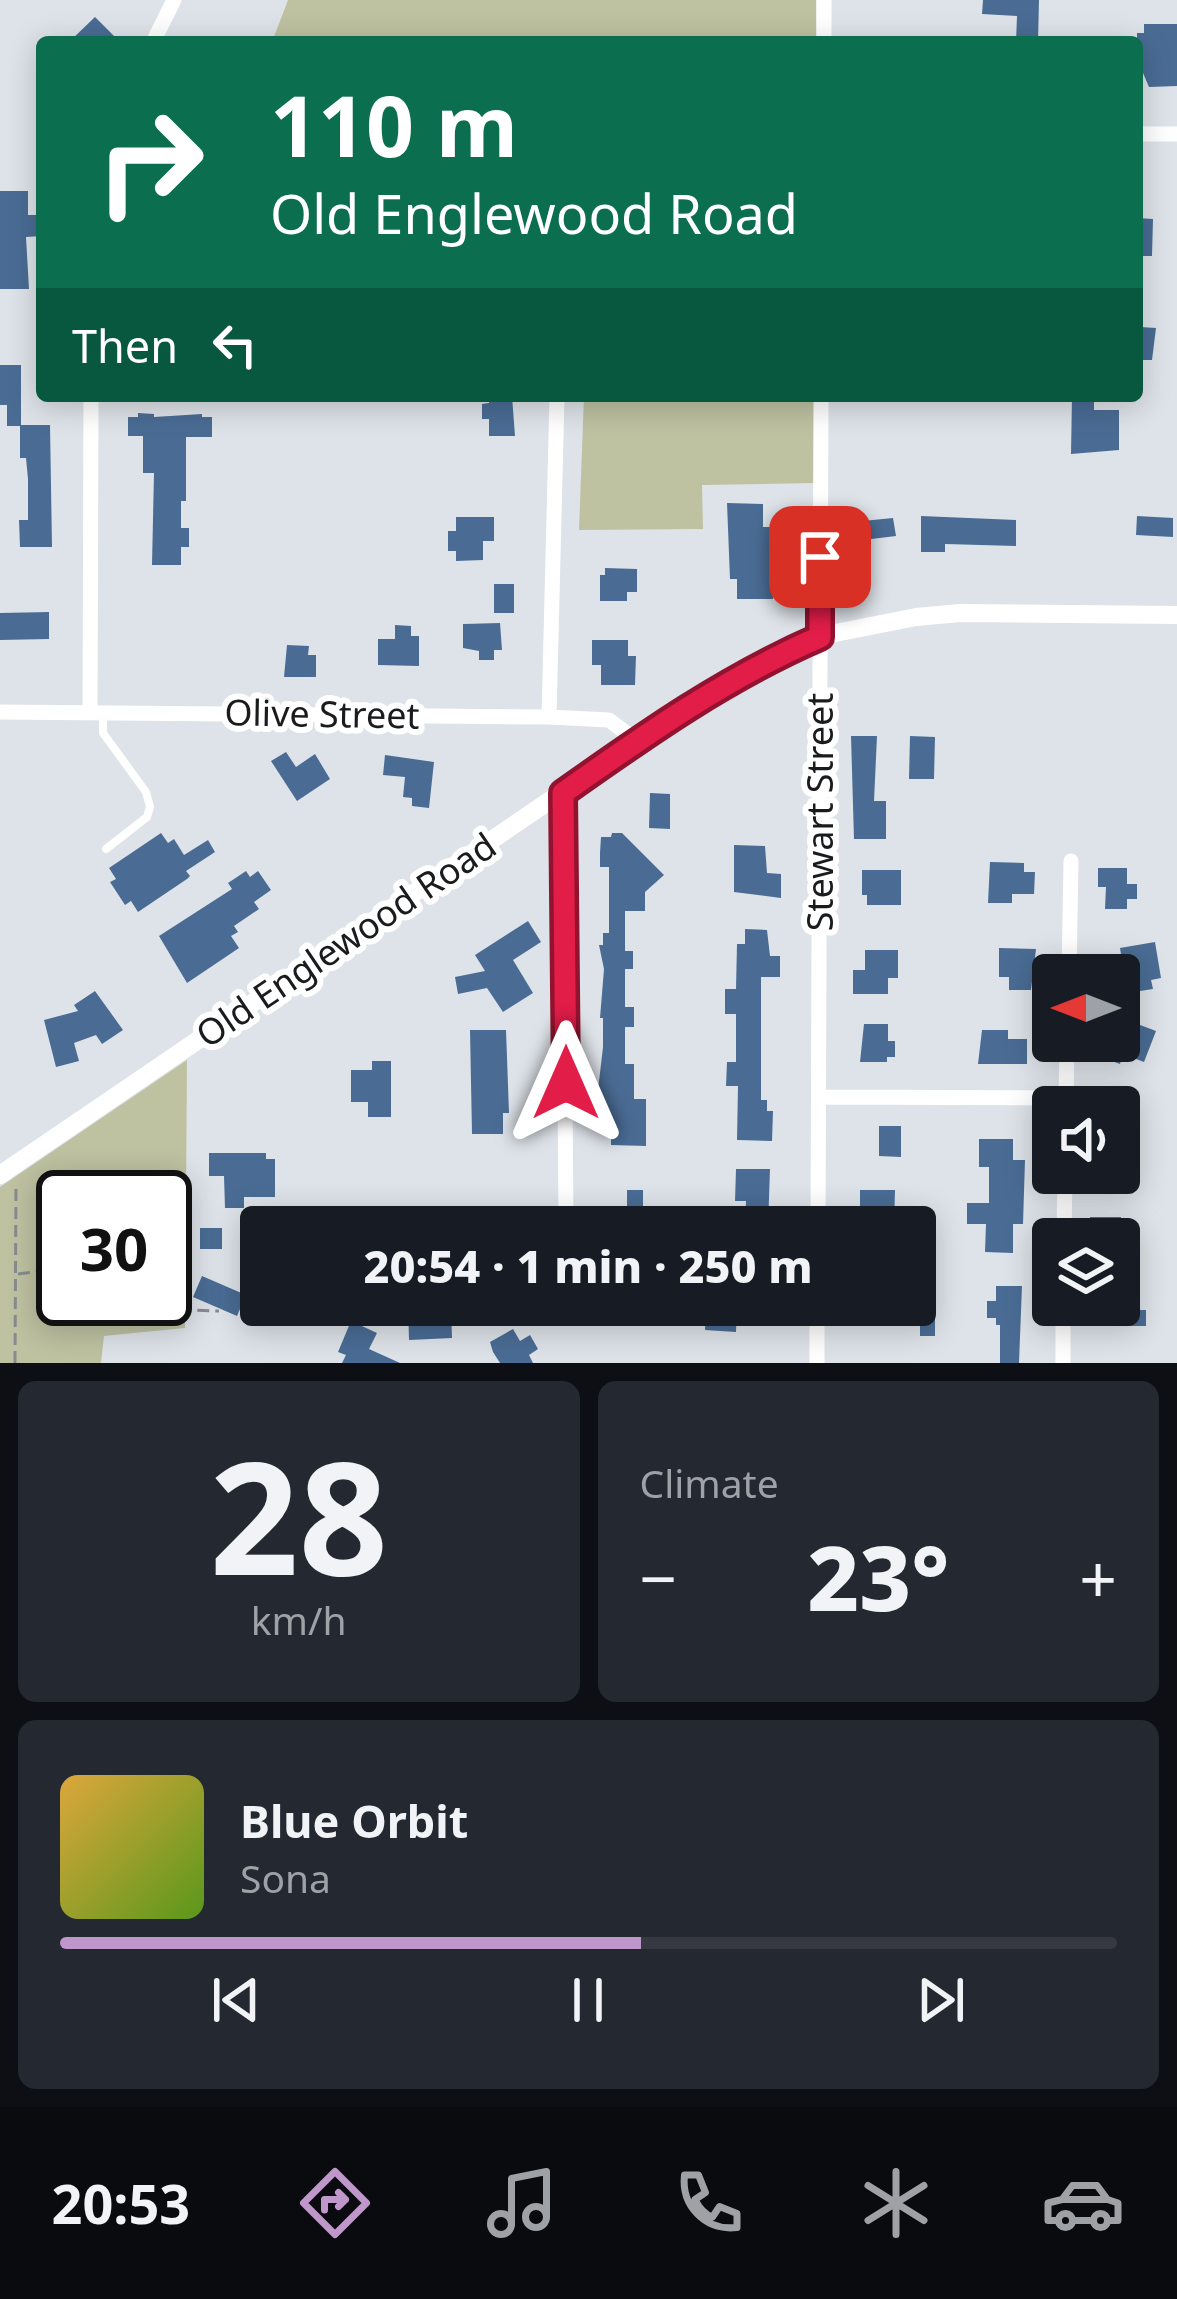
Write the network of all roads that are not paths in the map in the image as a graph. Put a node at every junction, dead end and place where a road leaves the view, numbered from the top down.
1 (173, 0) edge
2 (824, 0) edge
3 (156, 36) edge
4 (824, 36) edge
5 (1143, 134) edge
6 (1177, 134) edge
7 (91, 402) edge
8 (556, 402) edge
9 (821, 402) edge
10 (1177, 615) edge
11 (820, 637) junction
12 (96, 711) junction
13 (0, 712) edge
14 (549, 716) junction
15 (637, 741) junction
16 (563, 793) junction
17 (106, 849) dead end
18 (1071, 861) dead end
19 (1069, 954) edge
20 (819, 1096) junction
21 (1032, 1101) edge
22 (8, 1170) edge
23 (566, 1206) edge
24 (818, 1206) edge
25 (817, 1326) edge
26 (1063, 1326) edge
27 (817, 1363) edge
28 (1063, 1363) edge

1 - 3 street
2 - 4 street
5 - 6 street
7 - 12 street
8 - 14 street
9 - 11 street, Stewart Street
10 - 11 street, Old Englewood Road
11 - 15 street, Old Englewood Road
11 - 20 street, Stewart Street
12 - 13 street, Olive Street
12 - 14 street, Olive Street
12 - 17 lane
14 - 15 street, Olive Street
15 - 16 street, Old Englewood Road
16 - 22 street, Old Englewood Road
16 - 23 street
18 - 19 street
20 - 21 street
20 - 24 street, Stewart Street
25 - 27 street
26 - 28 street

